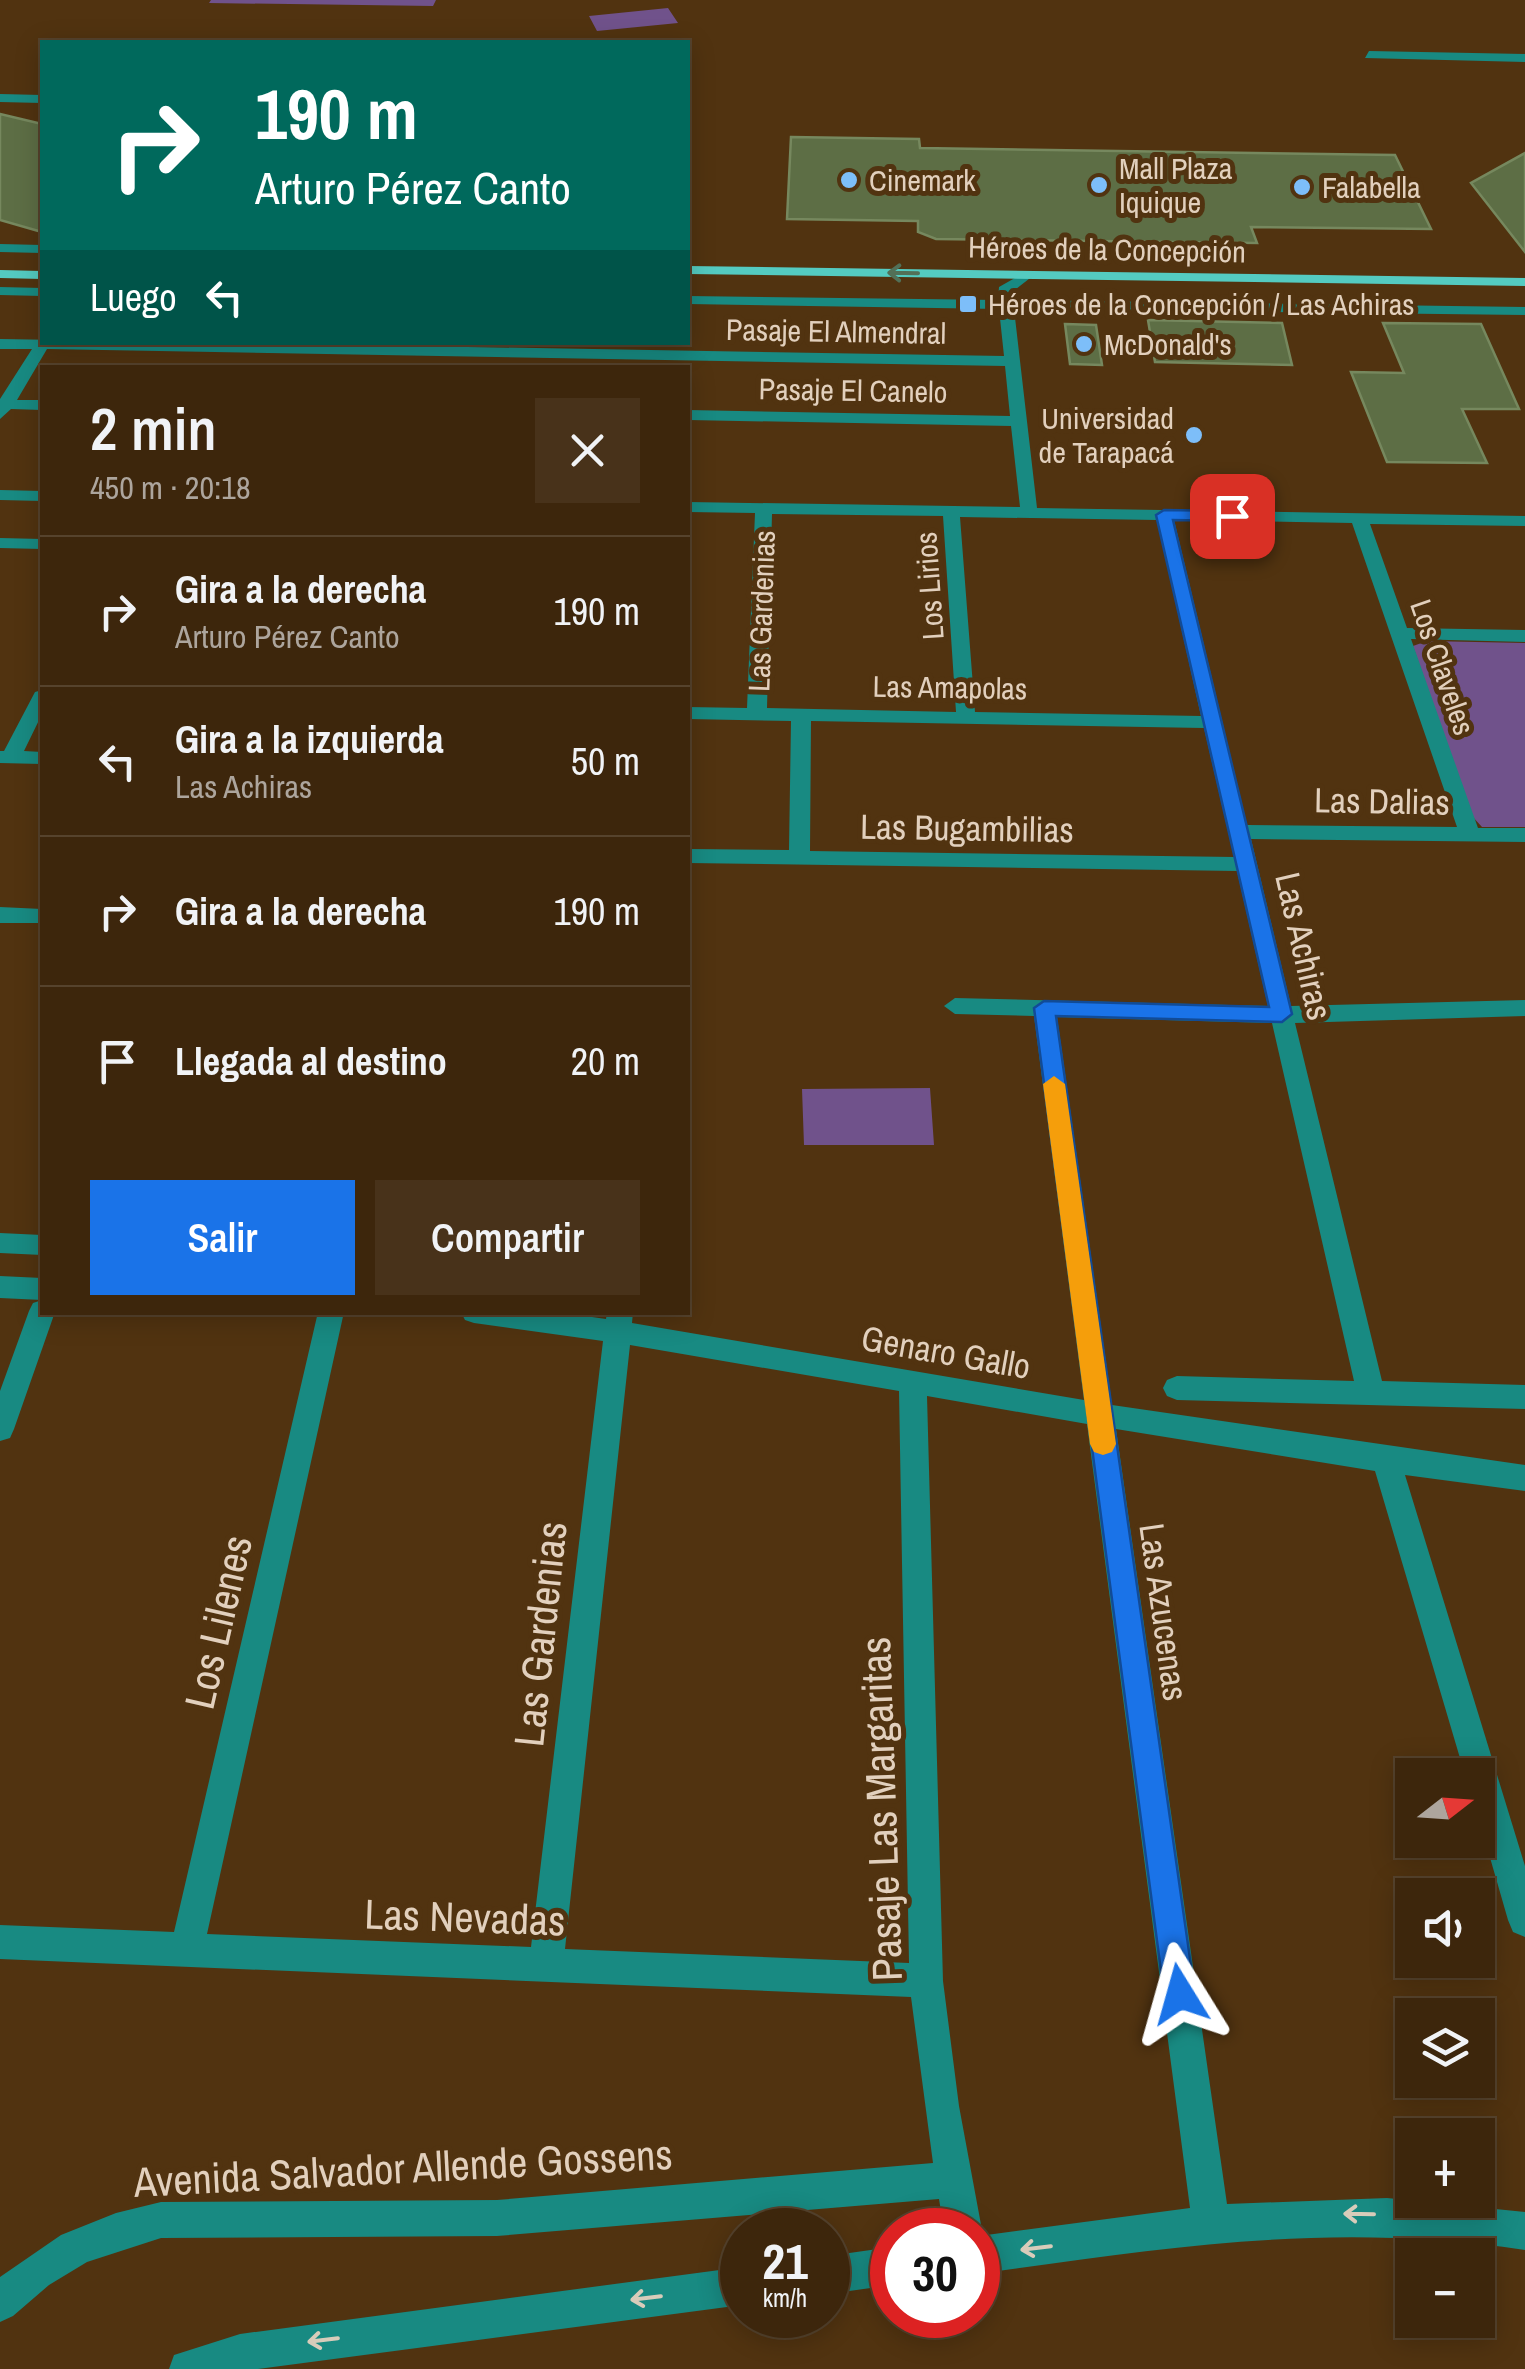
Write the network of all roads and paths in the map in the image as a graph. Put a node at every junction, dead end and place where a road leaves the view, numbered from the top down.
1 (1369, 55) dead end
2 (1525, 58) edge
3 (0, 98) edge
4 (40, 99) edge
5 (0, 248) edge
6 (40, 249) edge
7 (0, 260) edge
8 (40, 260) edge
9 (690, 270) edge
10 (0, 274) edge
11 (40, 275) edge
12 (1027, 275) junction
13 (1525, 282) edge
14 (690, 285) edge
15 (0, 291) edge
16 (40, 292) edge
17 (1525, 296) edge
18 (1005, 297) junction
19 (690, 300) edge
20 (1525, 311) edge
21 (0, 344) edge
22 (40, 344) edge
23 (42, 345) edge
24 (92, 345) edge
25 (583, 355) edge
26 (1012, 361) junction
27 (40, 405) edge
28 (2, 407) edge
29 (690, 415) edge
30 (1018, 420) junction
31 (0, 495) edge
32 (40, 496) edge
33 (690, 506) edge
34 (764, 508) junction
35 (951, 511) junction
36 (1029, 512) junction
37 (1164, 515) junction
38 (1359, 518) junction
39 (1525, 521) edge
40 (0, 543) edge
41 (40, 544) edge
42 (1399, 633) junction
43 (1525, 636) edge
44 (40, 699) edge
45 (690, 713) edge
46 (757, 714) junction
47 (801, 715) junction
48 (966, 718) junction
49 (1212, 722) junction
50 (5, 757) edge
51 (40, 758) edge
52 (1239, 832) junction
53 (1470, 835) junction
54 (1525, 836) edge
55 (690, 856) edge
56 (800, 858) junction
57 (1246, 864) junction
58 (0, 915) edge
59 (40, 916) edge
60 (955, 1006) dead end
61 (1044, 1008) junction
62 (1525, 1008) edge
63 (1282, 1014) junction
64 (0, 1243) edge
65 (40, 1245) edge
66 (0, 1287) edge
67 (40, 1288) edge
68 (41, 1315) edge
69 (330, 1315) edge
70 (517, 1315) edge
71 (618, 1322) edge
72 (913, 1384) junction
73 (1177, 1388) dead end
74 (1371, 1394) junction
75 (1525, 1397) edge
76 (1099, 1417) junction
77 (0, 1429) edge
78 (1386, 1460) junction
79 (1525, 1478) edge
80 (1525, 1920) edge
81 (0, 1942) edge
82 (187, 1950) junction
83 (546, 1965) junction
84 (926, 1981) junction
85 (953, 2180) junction
86 (959, 2208) edge
87 (1212, 2225) junction
88 (1525, 2232) edge
89 (1000, 2253) edge
90 (720, 2289) edge
91 (0, 2303) edge
92 (188, 2369) edge

1 - 2 street
3 - 4 street
5 - 6 street
7 - 8 main road
12 -> 9 main road, Héroes de la Concepción
10 - 11 main road
12 - 13 main road, Héroes de la Concepción
12 - 18 street
14 - 18 main road, Héroes de la Concepción
15 - 16 street
17 - 18 main road, Héroes de la Concepción
18 - 19 street, Héroes de la Concepción
18 - 20 street, Héroes de la Concepción
18 - 26 street
21 - 22 street, Pasaje El Almendral
23 - 28 street
24 - 25 street, Pasaje El Almendral
25 - 26 street, Pasaje El Almendral
26 - 30 street
27 - 28 street
29 - 30 street, Pasaje El Canelo
30 - 36 street
31 - 32 street
33 - 34 street
34 - 35 street
34 - 46 street, Las Gardenias
35 - 36 street
35 - 48 street, Los Lirios
36 - 37 street
37 - 38 street
37 - 49 street, Las Achiras
38 - 39 street
38 - 42 street, Los Claveles
40 - 41 street
42 - 43 street
42 - 53 street, Los Claveles
44 - 50 street
45 - 46 street, Las Amapolas
46 - 47 street, Las Amapolas
47 - 48 street, Las Amapolas
47 - 56 street, Las Gardenias
48 - 49 street, Las Amapolas
49 - 52 street, Las Achiras
50 - 51 street
52 - 53 street, Las Dalias
52 - 57 street, Las Achiras
53 - 54 street, Las Dalias
55 - 56 street, Las Bugambilias
56 - 57 street, Las Bugambilias
57 - 63 street, Las Achiras
58 - 59 street
60 - 61 street
61 - 63 street
61 - 76 street, Las Azucenas
62 - 63 street
63 - 74 street, Las Achiras
64 - 65 street
66 - 67 street
68 - 77 street
69 - 82 street, Los Lilenes
70 - 71 street, Genaro Gallo
71 - 72 street, Genaro Gallo
71 - 83 street, Las Gardenias
72 - 76 street, Genaro Gallo
72 - 84 street, Pasaje Las Margaritas
73 - 74 street
74 - 75 street
76 - 78 street, Genaro Gallo
76 - 87 street, Las Azucenas
78 - 79 street, Genaro Gallo
78 - 80 street
81 - 82 street, Las Nevadas
82 - 83 street, Las Nevadas
83 - 84 street, Las Nevadas
84 - 85 street, Pasaje Las Margaritas
85 - 86 street, Pasaje Las Margaritas
85 - 91 street, Avenida Salvador Allende Gossens
88 -> 87 street
87 -> 89 street
90 -> 92 street

